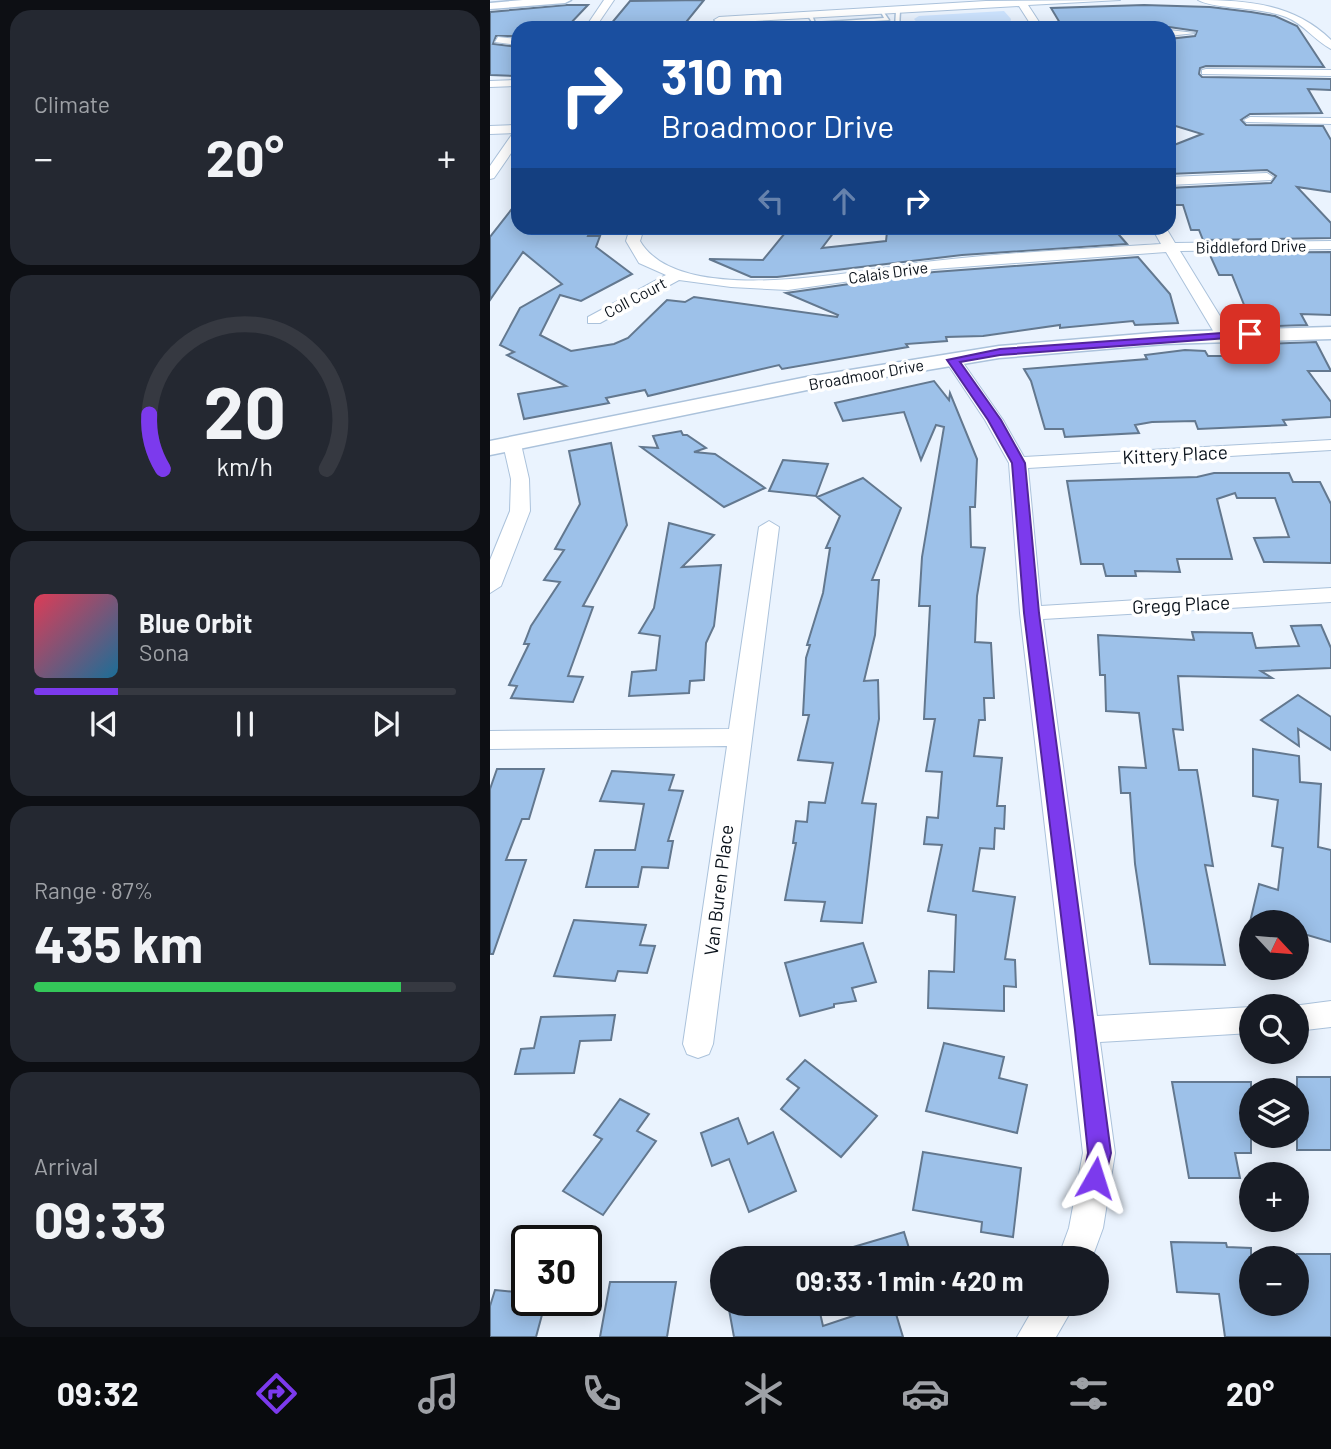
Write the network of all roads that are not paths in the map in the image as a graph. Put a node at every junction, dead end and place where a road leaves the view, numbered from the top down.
1 (565, 0) edge
2 (609, 0) edge
3 (1115, 0) edge
4 (1203, 0) edge
5 (1284, 0) edge
6 (1021, 1) edge
7 (490, 6) edge
8 (1264, 8) junction
9 (898, 11) junction
10 (719, 19) edge
11 (595, 21) edge
12 (897, 21) edge
13 (1034, 21) edge
14 (1176, 33) edge
15 (1190, 33) dead end
16 (498, 40) dead end
17 (511, 41) edge
18 (1331, 46) edge
19 (1206, 72) dead end
20 (1331, 73) edge
21 (511, 83) edge
22 (490, 84) edge
23 (1250, 120) dead end
24 (1331, 121) edge
25 (490, 130) edge
26 (511, 132) edge
27 (511, 143) edge
28 (490, 175) edge
29 (1267, 177) dead end
30 (1176, 181) edge
31 (635, 235) edge
32 (1163, 235) edge
33 (1331, 245) edge
34 (1172, 247) junction
35 (677, 275) junction
36 (594, 320) dead end
37 (1331, 333) edge
38 (1223, 334) junction
39 (953, 360) junction
40 (512, 443) junction
41 (1331, 445) edge
42 (490, 448) edge
43 (1018, 463) junction
44 (769, 527) dead end
45 (490, 586) edge
46 (1331, 595) edge
47 (1031, 613) junction
48 (738, 737) junction
49 (490, 740) edge
50 (1331, 1014) edge
51 (1309, 1017) edge
52 (1239, 1021) edge
53 (1086, 1030) junction
54 (698, 1044) dead end
55 (1079, 1246) edge
56 (1049, 1316) edge
57 (1035, 1337) edge

1 - 7 street
2 - 11 street
3 - 6 street
4 - 8 street
5 - 8 street
6 - 9 street
6 - 13 street
8 - 18 street
9 - 10 street
9 - 12 lane
14 - 15 street
16 - 17 street
19 - 20 street
21 - 22 street
23 - 24 street
25 - 26 street
27 - 28 street
29 - 30 street
31 - 35 street, Calais Drive
32 - 34 street
33 - 34 street, Biddleford Drive
34 - 35 street, Calais Drive
34 - 38 street
35 - 36 street, Coll Court
37 - 38 street, Broadmoor Drive
38 - 39 street, Broadmoor Drive
39 - 40 street, Broadmoor Drive
39 - 43 street
40 - 42 street, Broadmoor Drive
40 - 45 street
41 - 43 street, Kittery Place
43 - 47 street
44 - 48 street, Van Buren Place
46 - 47 street, Gregg Place
47 - 53 street
48 - 49 street
48 - 54 street, Van Buren Place
50 - 51 street
52 - 53 street
53 - 55 street
56 - 57 street

